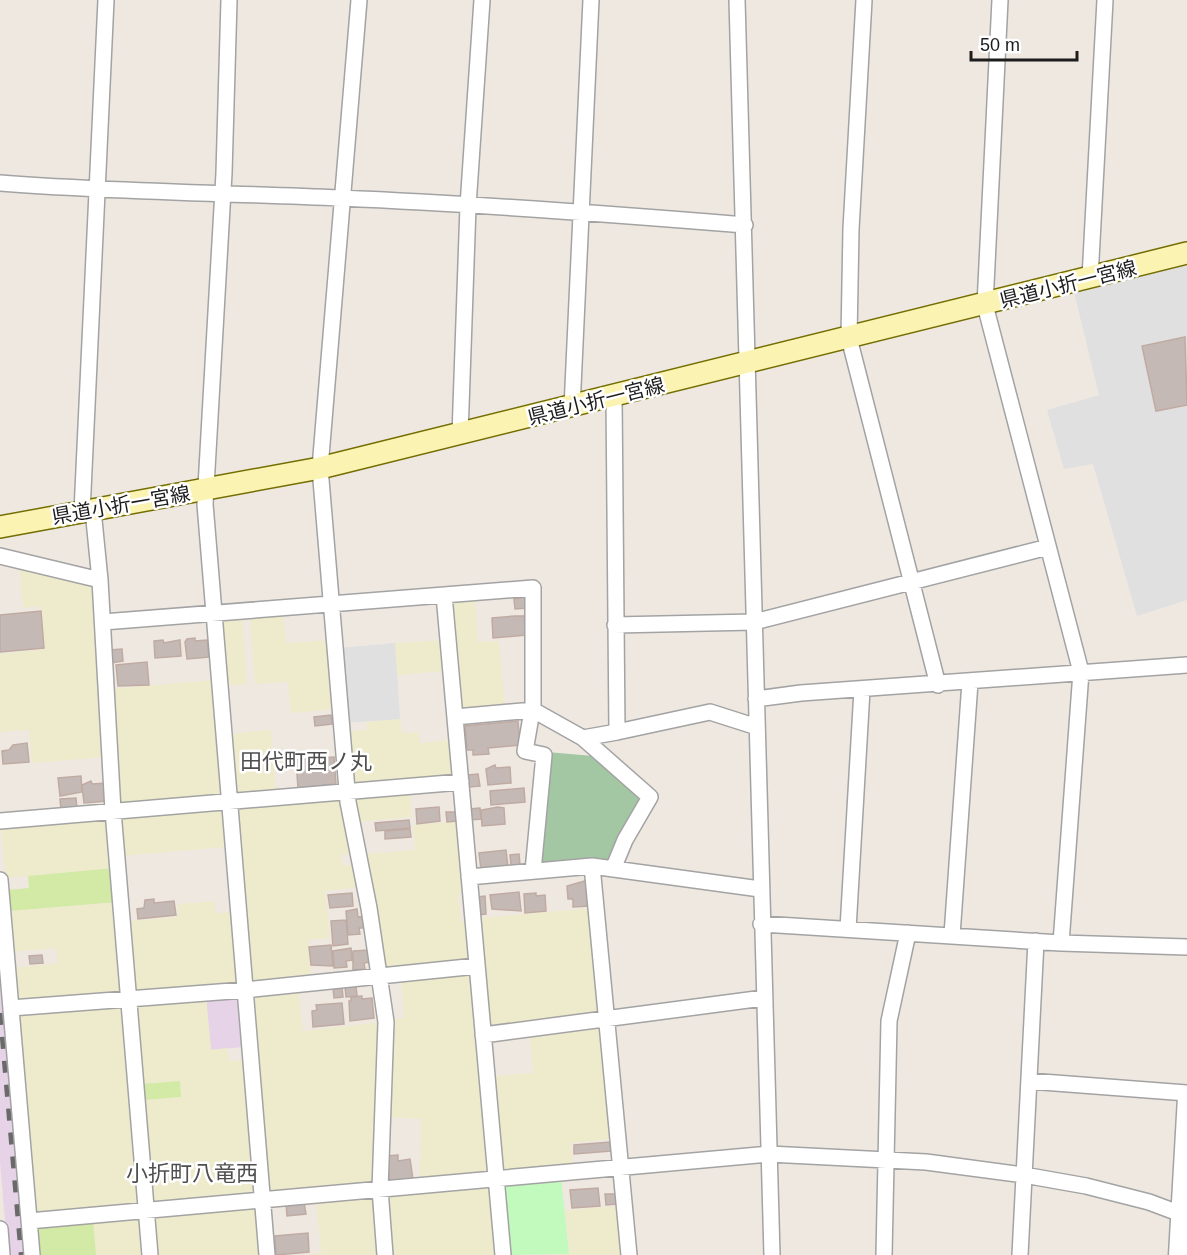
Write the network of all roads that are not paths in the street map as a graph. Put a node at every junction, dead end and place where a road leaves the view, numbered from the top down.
1 (106, 0) edge
2 (229, 0) edge
3 (359, 0) edge
4 (482, 0) edge
5 (591, 0) edge
6 (738, 0) edge
7 (864, 0) edge
8 (1000, 0) edge
9 (1105, 0) edge
10 (0, 183) edge
11 (97, 191) junction
12 (224, 194) junction
13 (342, 198) junction
14 (468, 206) junction
15 (580, 211) junction
16 (745, 225) junction
17 (1187, 253) edge
18 (1090, 278) junction
19 (985, 305) junction
20 (849, 338) junction
21 (747, 364) junction
22 (614, 397) junction
23 (572, 408) junction
24 (460, 435) junction
25 (320, 468) junction
26 (207, 490) junction
27 (87, 511) junction
28 (0, 526) edge
29 (1048, 547) junction
30 (0, 556) edge
31 (100, 580) junction
32 (911, 581) junction
33 (444, 595) junction
34 (331, 604) junction
35 (214, 614) junction
36 (103, 622) junction
37 (754, 622) junction
38 (615, 625) junction
39 (1187, 665) edge
40 (1081, 672) junction
41 (970, 682) junction
42 (938, 685) junction
43 (862, 690) junction
44 (756, 699) junction
45 (532, 710) junction
46 (455, 717) junction
47 (757, 727) junction
48 (617, 732) junction
49 (583, 738) junction
50 (461, 782) junction
51 (347, 792) junction
52 (230, 801) junction
53 (113, 811) junction
54 (0, 821) edge
55 (592, 866) junction
56 (614, 869) junction
57 (533, 871) junction
58 (469, 877) junction
59 (0, 880) edge
60 (760, 889) junction
61 (761, 924) junction
62 (848, 929) junction
63 (908, 933) junction
64 (952, 935) junction
65 (1036, 941) junction
66 (1061, 943) junction
67 (1187, 947) edge
68 (477, 966) junction
69 (378, 976) junction
70 (245, 990) junction
71 (764, 998) junction
72 (129, 999) junction
73 (11, 1008) junction
74 (607, 1018) junction
75 (483, 1035) junction
76 (1029, 1081) junction
77 (1187, 1095) edge
78 (769, 1154) junction
79 (885, 1160) junction
80 (620, 1167) junction
81 (1024, 1175) junction
82 (496, 1178) junction
83 (380, 1189) junction
84 (1184, 1192) edge
85 (262, 1199) junction
86 (146, 1210) junction
87 (1181, 1214) junction
88 (29, 1221) junction
89 (0, 1229) edge
90 (2, 1255) edge
91 (32, 1255) edge
92 (150, 1255) edge
93 (267, 1255) edge
94 (386, 1255) edge
95 (502, 1255) edge
96 (628, 1255) edge
97 (772, 1255) edge
98 (884, 1255) edge
99 (1020, 1255) edge
100 (1178, 1255) edge

1 - 11 street
2 - 12 street
3 - 13 street
4 - 14 street
5 - 15 street
6 - 16 street
7 - 20 street
8 - 19 street
9 - 18 street
10 - 11 street
11 - 12 street
11 - 27 street
12 - 13 street
12 - 26 street
13 - 14 street
13 - 25 street
14 - 15 street
14 - 24 street
15 - 16 street
15 - 23 street
16 - 21 street
17 - 18 main road, 県道小折一宮線
18 - 19 main road, 県道小折一宮線
19 - 20 main road, 県道小折一宮線
19 - 29 street
20 - 21 main road, 県道小折一宮線
20 - 32 street
21 - 22 main road, 県道小折一宮線
21 - 37 street
22 - 23 main road, 県道小折一宮線
22 - 38 street
23 - 24 main road, 県道小折一宮線
24 - 25 main road, 県道小折一宮線
25 - 26 main road, 県道小折一宮線
25 - 34 street
26 - 27 main road, 県道小折一宮線
26 - 35 street
27 - 28 main road, 県道小折一宮線
27 - 31 street
29 - 32 street
29 - 40 street
30 - 31 street
31 - 36 street
32 - 37 street
32 - 42 street
33 - 34 street
33 - 45 street
33 - 46 street
34 - 35 street
34 - 51 street
35 - 36 street
35 - 52 street
36 - 53 street
37 - 38 street
37 - 44 street
38 - 48 street
39 - 40 street
40 - 41 street
40 - 66 street
41 - 42 street
41 - 64 street
42 - 43 street
43 - 44 street
43 - 62 street
44 - 47 street
45 - 46 street
45 - 49 street
45 - 57 street
46 - 50 street
47 - 48 street
47 - 60 street
48 - 49 street
49 - 56 street
50 - 51 street
50 - 58 street
51 - 52 street
51 - 69 street
52 - 53 street
52 - 70 street
53 - 54 street
53 - 72 street
55 - 56 street
55 - 57 street
55 - 74 street
56 - 60 street
57 - 58 street
58 - 68 street
59 - 73 street
60 - 61 street
61 - 62 street
61 - 71 street
62 - 63 street
63 - 64 street
63 - 79 street
64 - 65 street
65 - 66 street
65 - 76 street
66 - 67 street
68 - 69 street
68 - 75 street
69 - 70 street
69 - 83 street
70 - 72 street
70 - 85 street
71 - 74 street
71 - 78 street
72 - 73 street
72 - 86 street
73 - 88 street
74 - 75 street
74 - 80 street
75 - 82 street
76 - 77 street
76 - 81 street
77 - 84 street
78 - 79 street
78 - 80 street
78 - 97 street
79 - 81 street
79 - 98 street
80 - 82 street
80 - 96 street
81 - 87 street
81 - 99 street
82 - 83 street
82 - 95 street
83 - 85 street
83 - 94 street
84 - 87 street
85 - 86 street
85 - 93 street
86 - 88 street
86 - 92 street
87 - 100 street
88 - 91 street
89 - 90 street

